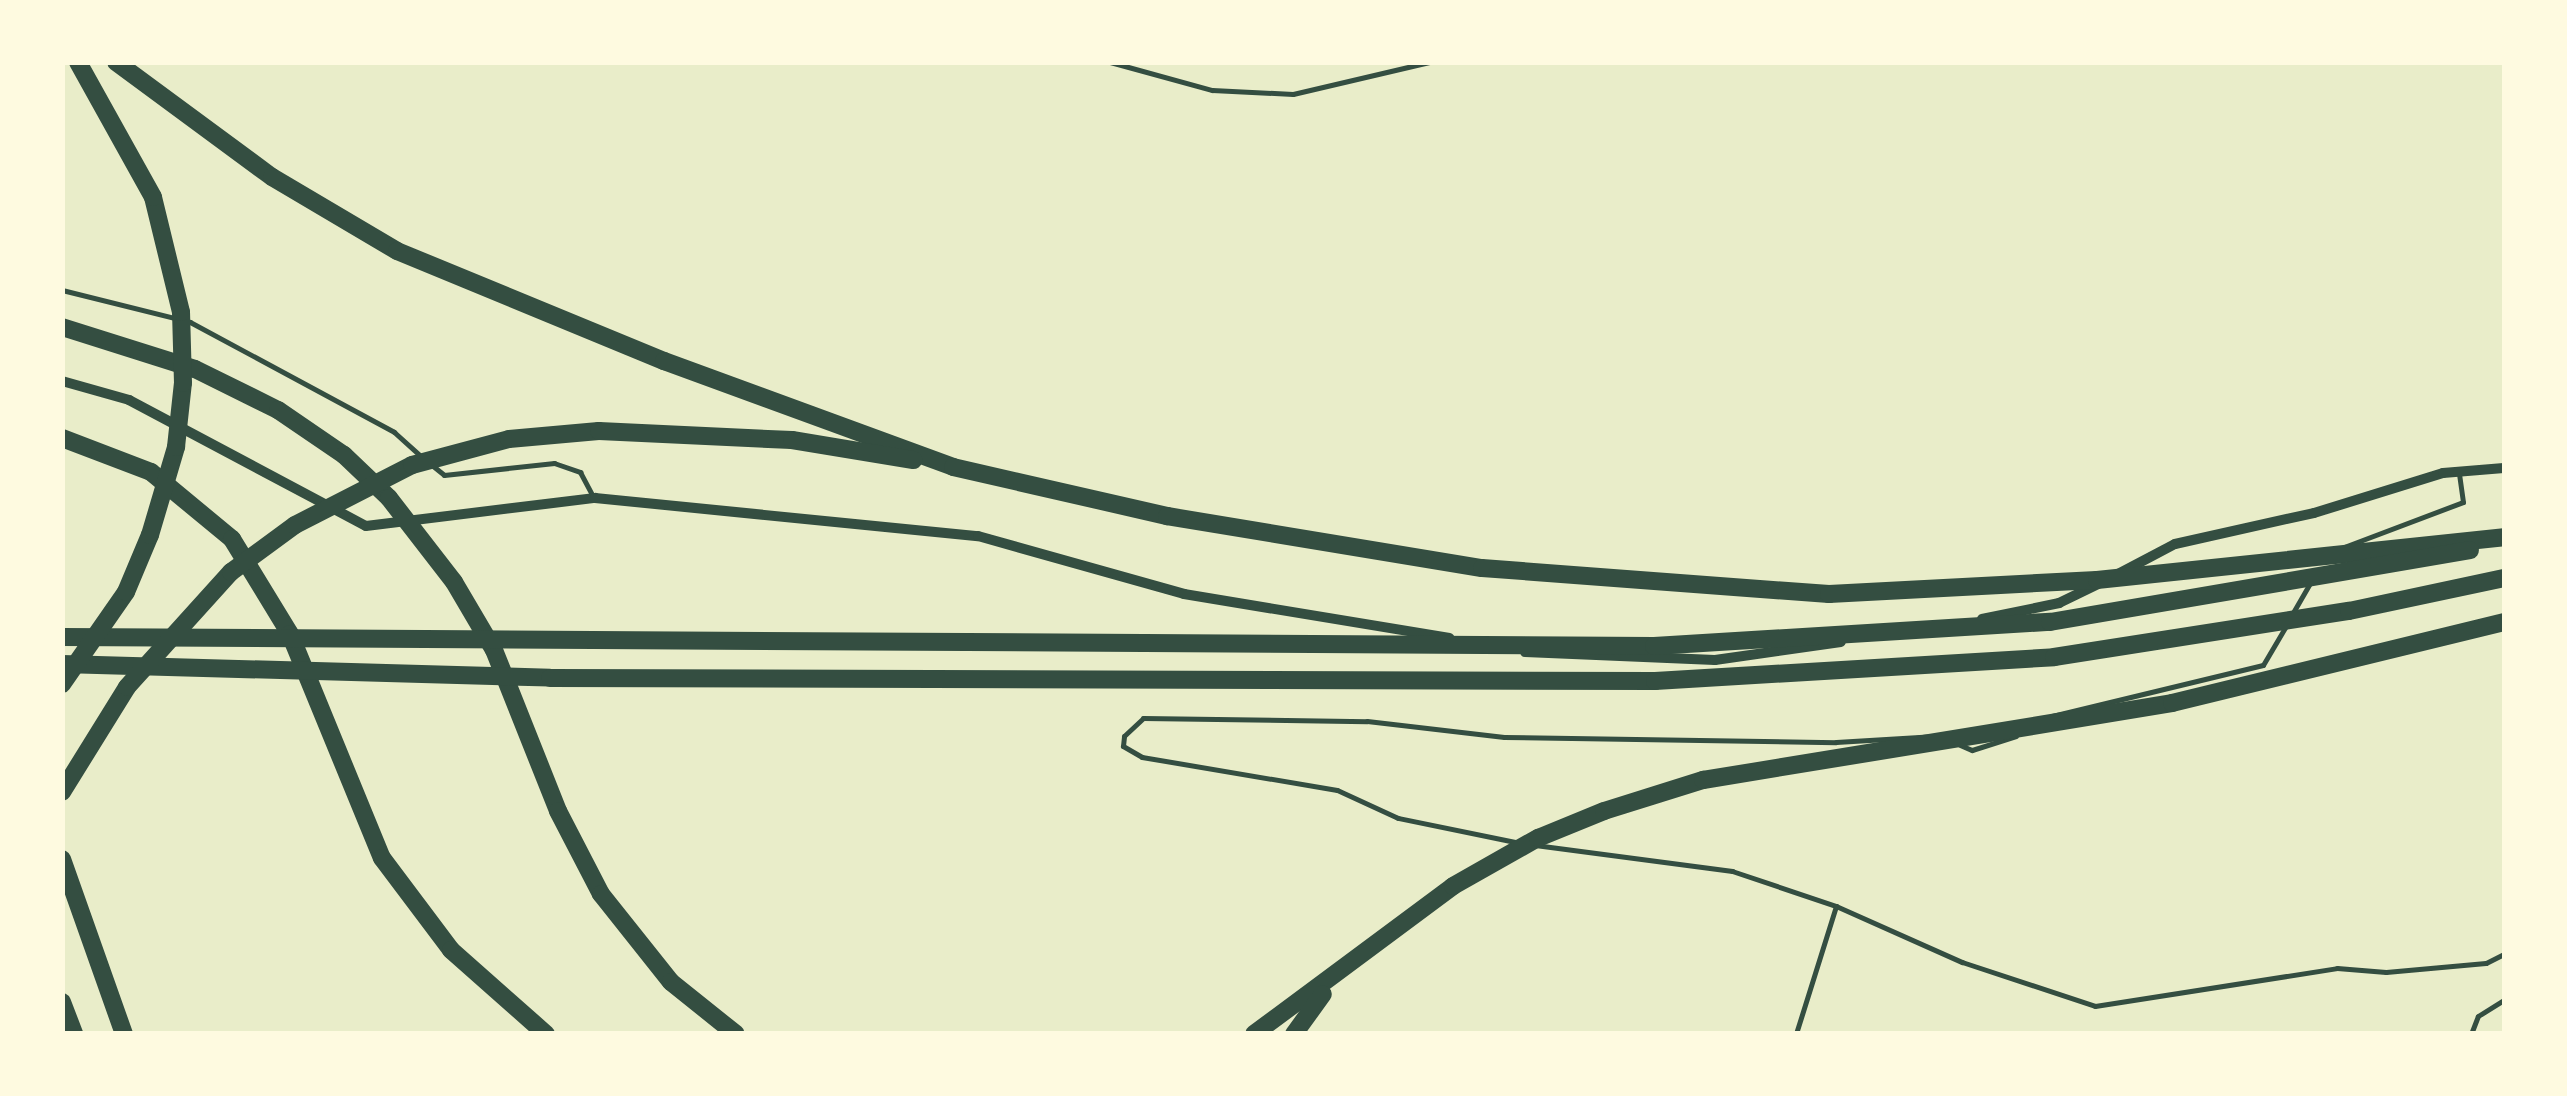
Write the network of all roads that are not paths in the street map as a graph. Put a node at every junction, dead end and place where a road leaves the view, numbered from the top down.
1 (78, 62) edge
2 (116, 62) edge
3 (1110, 62) edge
4 (1429, 62) edge
5 (62, 290) edge
6 (62, 326) edge
7 (62, 381) edge
8 (62, 438) edge
9 (953, 466) junction
10 (2504, 468) edge
11 (2459, 472) junction
12 (594, 498) junction
13 (2504, 539) edge
14 (2504, 578) edge
15 (2504, 622) edge
16 (62, 637) edge
17 (62, 664) edge
18 (62, 684) edge
19 (62, 792) edge
20 (62, 859) edge
21 (1836, 906) junction
22 (2504, 954) edge
23 (1332, 982) junction
24 (2504, 1000) edge
25 (62, 1002) edge
26 (74, 1034) edge
27 (124, 1034) edge
28 (546, 1034) edge
29 (736, 1034) edge
30 (1254, 1034) edge
31 (1294, 1034) edge
32 (1796, 1034) edge
33 (2470, 1034) edge

1 - 18 highway
2 - 9 highway
3 - 4 lane
5 - 12 lane
6 - 29 highway
7 - 12 street
8 - 28 highway
9 - 13 highway
9 - 19 highway
10 - 11 street
11 - 12 street
11 - 21 lane
13 - 16 highway
14 - 17 highway
15 - 23 highway
20 - 27 highway
21 - 22 lane
21 - 32 lane
23 - 30 highway
23 - 31 highway
24 - 33 lane
25 - 26 highway

